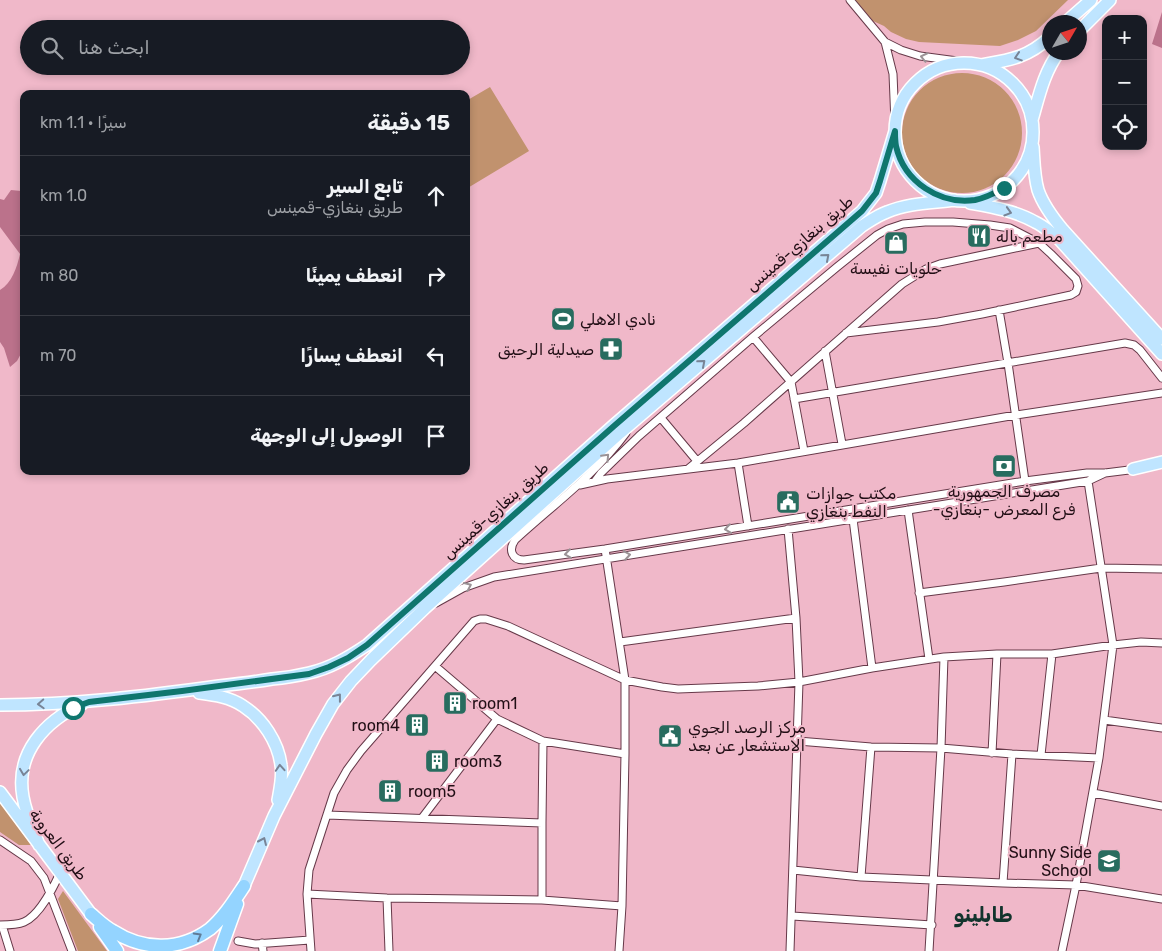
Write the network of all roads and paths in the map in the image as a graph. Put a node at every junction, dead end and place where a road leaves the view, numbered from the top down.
1 (850, 0) edge
2 (1090, 0) edge
3 (1110, 0) edge
4 (1074, 15) edge
5 (1087, 23) edge
6 (886, 42) junction
7 (1042, 44) edge
8 (1054, 60) edge
9 (965, 62) junction
10 (981, 65) junction
11 (1032, 121) junction
12 (895, 127) junction
13 (1032, 138) junction
14 (958, 200) junction
15 (1039, 243) junction
16 (999, 310) junction
17 (846, 333) junction
18 (753, 337) junction
19 (1162, 339) edge
20 (825, 351) junction
21 (1162, 354) edge
22 (1008, 363) junction
23 (1162, 378) edge
24 (791, 382) junction
25 (832, 392) junction
26 (1162, 394) edge
27 (794, 399) junction
28 (1016, 415) junction
29 (661, 418) junction
30 (634, 421) junction
31 (842, 444) junction
32 (804, 451) junction
33 (698, 462) junction
34 (1162, 462) edge
35 (738, 463) junction
36 (688, 469) junction
37 (1133, 469) junction
38 (1162, 469) edge
39 (1105, 474) junction
40 (594, 481) junction
41 (1026, 481) junction
42 (1088, 481) junction
43 (578, 485) junction
44 (948, 494) junction
45 (928, 497) junction
46 (948, 504) junction
47 (929, 507) junction
48 (908, 510) junction
49 (853, 519) junction
50 (748, 526) junction
51 (788, 529) junction
52 (606, 549) junction
53 (607, 559) junction
54 (1101, 568) junction
55 (1162, 569) edge
56 (919, 592) junction
57 (424, 608) junction
58 (796, 618) junction
59 (620, 642) junction
60 (1162, 643) edge
61 (1113, 644) junction
62 (997, 654) junction
63 (1052, 654) junction
64 (944, 657) junction
65 (929, 659) junction
66 (436, 666) junction
67 (872, 668) junction
68 (625, 680) junction
69 (799, 682) junction
70 (182, 691) junction
71 (89, 702) junction
72 (0, 705) edge
73 (497, 719) junction
74 (1104, 720) junction
75 (1162, 728) edge
76 (543, 740) junction
77 (798, 741) junction
78 (871, 747) junction
79 (941, 748) junction
80 (992, 753) junction
81 (626, 754) junction
82 (1012, 754) junction
83 (1041, 755) junction
84 (1099, 758) junction
85 (0, 792) edge
86 (1093, 793) junction
87 (1162, 806) edge
88 (327, 815) junction
89 (274, 816) junction
90 (422, 818) junction
91 (542, 823) junction
92 (0, 840) edge
93 (39, 845) junction
94 (793, 870) junction
95 (60, 873) junction
96 (861, 877) junction
97 (933, 880) junction
98 (1004, 883) junction
99 (1076, 884) junction
100 (244, 886) junction
101 (50, 892) junction
102 (307, 894) junction
103 (387, 898) junction
104 (1162, 899) edge
105 (542, 900) junction
106 (622, 906) junction
107 (91, 914) junction
108 (792, 916) junction
109 (1, 925) edge
110 (932, 925) junction
111 (310, 940) junction
112 (238, 941) dead end
113 (263, 947) edge
114 (10, 951) edge
115 (72, 951) edge
116 (117, 951) edge
117 (220, 951) edge
118 (311, 951) edge
119 (389, 951) edge
120 (619, 951) edge
121 (790, 951) edge
122 (930, 951) edge
123 (1062, 951) edge

1 - 6 street
2 - 4 main road
3 - 5 main road
9 -> 6 street
6 - 12 street
7 -> 10 main road
8 - 11 main road
9 - 10 main road
9 - 12 main road
10 - 11 main road
11 - 13 main road
12 - 14 main road
12 - 70 main road, طريق بنغازي-قمينس
13 - 14 main road
13 - 19 main road
14 -> 21 main road
30 -> 14 main road
15 - 16 street
15 - 17 street
15 - 18 street
16 - 17 street
16 - 22 street
17 - 20 street
18 - 24 street
18 - 29 street
20 - 24 street
20 - 25 street
22 - 23 street
22 - 25 street
22 - 28 street
24 - 27 street
24 - 33 street
25 - 27 street
25 - 31 street
26 - 28 street
27 - 32 street
28 - 31 street
28 - 41 street
29 - 33 street
29 - 40 street
43 -> 30 street
30 - 57 main road
31 - 32 street
32 - 35 street
33 - 36 street
34 - 37 main road
35 - 36 street
35 - 50 street
36 - 40 street
37 - 38 street
37 - 39 street
39 - 41 street
39 - 42 street
40 - 43 street
41 - 44 street
42 - 46 street
42 - 54 street
52 -> 43 street
44 - 45 street
44 - 46 street
45 - 47 street
45 - 50 street
46 - 47 street
47 - 48 street
48 - 49 street
48 - 56 street
49 - 51 street
49 - 67 street
50 -> 52 street
53 -> 51 street
51 - 58 street
52 - 53 street
57 -> 53 street
53 - 59 street
54 - 55 street
54 - 56 street
54 - 61 street
56 - 65 street
89 -> 57 main road
58 - 59 street
58 - 69 street
59 - 68 street
60 - 61 street
61 - 63 street
61 - 74 street
62 - 63 street
62 - 64 street
62 - 80 street
63 - 83 street
64 - 65 street
64 - 79 street
65 - 67 street
66 - 68 street
66 - 73 street
66 - 88 street
67 - 69 street
68 - 69 street
68 - 81 street
69 - 77 street
70 - 71 main road, طريق بنغازي-قمينس
89 -> 70 main road
71 -> 72 main road, طريق بنغازي-قمينس
71 -> 93 main road
73 - 76 street
73 - 90 street
74 - 75 street
74 - 84 street
76 - 81 street
76 - 91 street
77 - 78 street
77 - 94 street
78 - 79 street
78 - 96 street
79 - 80 street
79 - 97 street
80 - 82 street
81 - 106 street
82 - 83 street
82 - 98 street
83 - 84 street
84 - 86 street
85 - 93 main road, طريق العروبة
86 - 87 street
86 - 99 street
88 - 90 street
88 - 102 street
100 -> 89 main road
90 - 91 street
91 - 105 street
92 - 101 street
93 - 95 main road, طريق العروبة
94 - 96 street
94 - 108 street
95 - 101 street
95 - 107 main road, طريق العروبة
96 - 97 street
97 - 98 street
97 - 110 street
98 - 99 street
99 - 104 street
99 - 123 street
107 -> 100 highway
100 - 117 highway
101 - 109 street
101 - 115 street
102 - 103 street
102 - 111 street
103 - 105 street
103 - 119 street
105 - 106 street
106 - 120 street
107 - 116 highway
108 - 110 street
108 - 121 street
109 - 114 street
110 - 122 street
111 - 113 street
111 - 118 street
112 - 113 street

